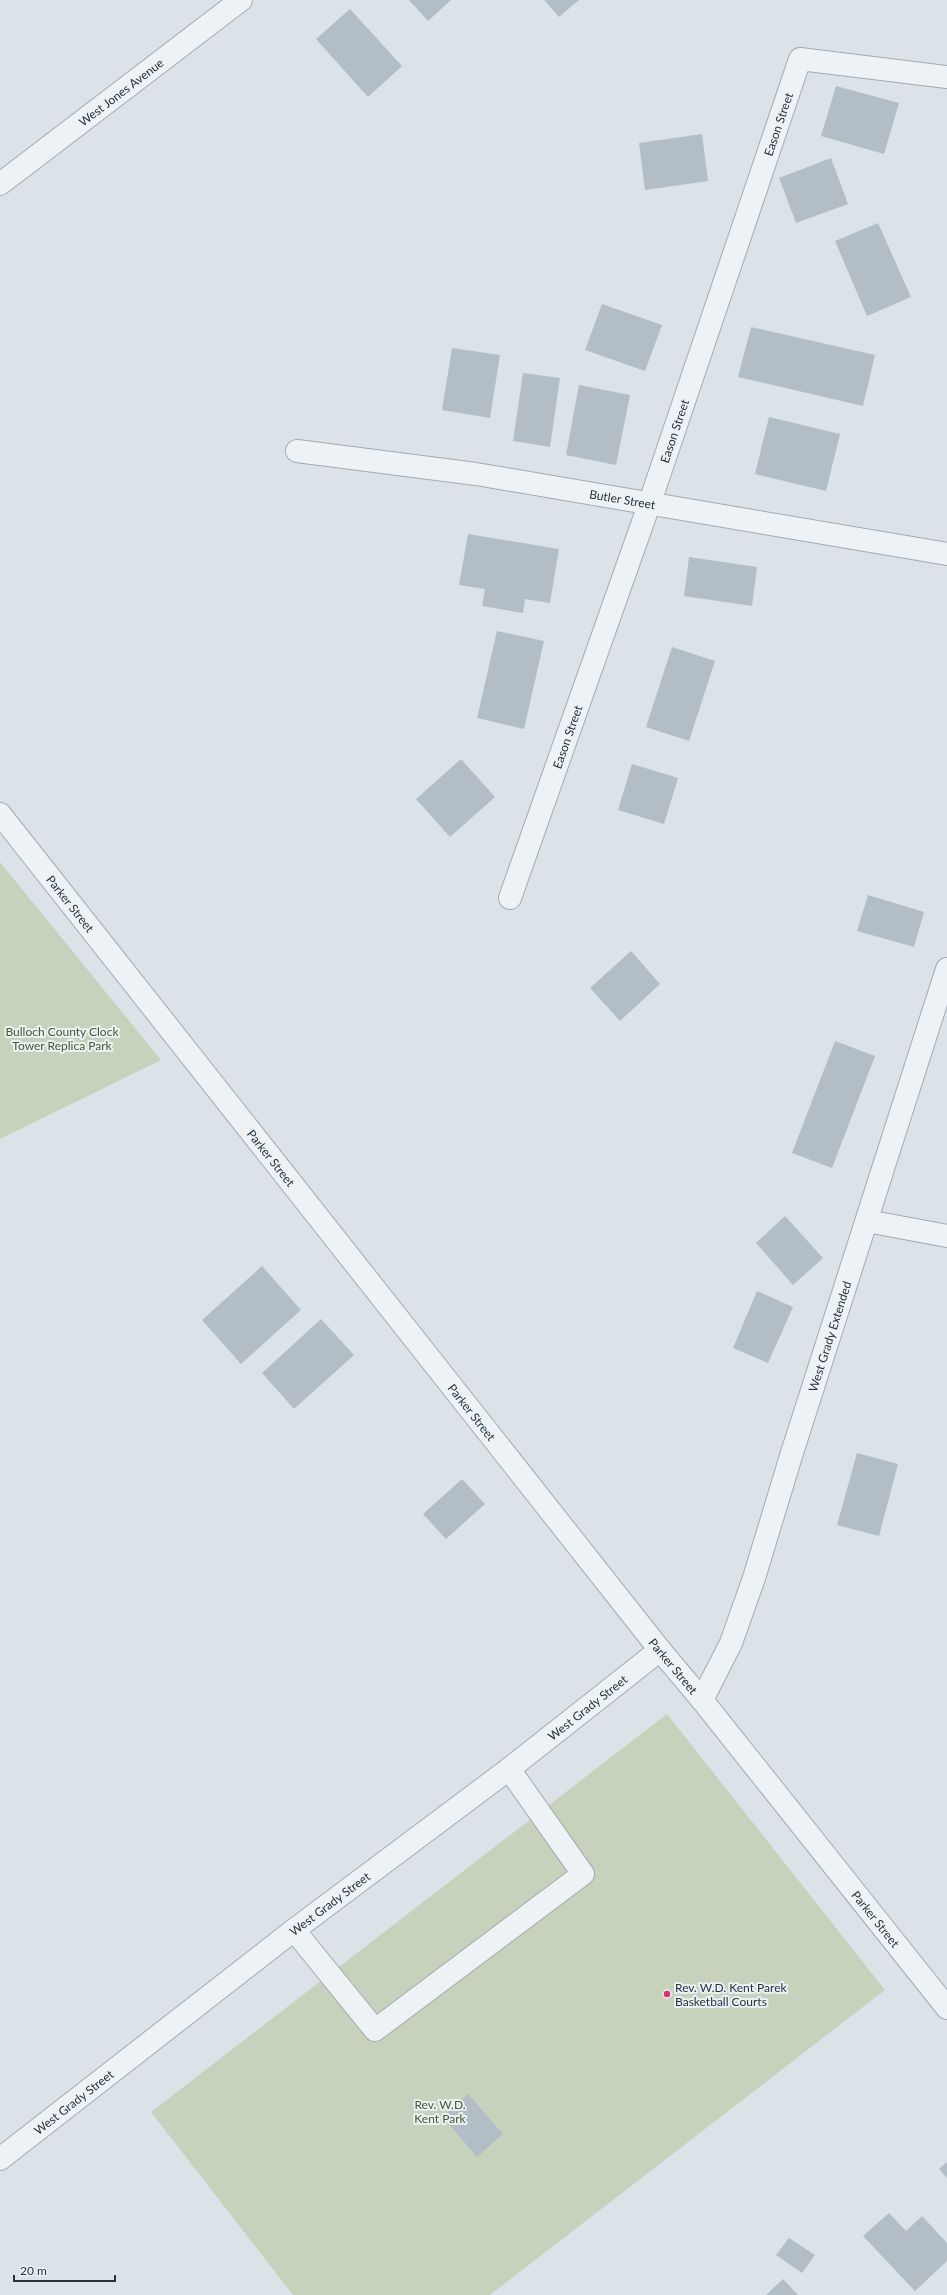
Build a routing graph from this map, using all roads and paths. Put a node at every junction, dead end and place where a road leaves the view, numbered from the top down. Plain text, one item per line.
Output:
1 (241, 0) edge
2 (947, 77) edge
3 (0, 184) edge
4 (297, 451) dead end
5 (650, 502) junction
6 (947, 554) edge
7 (0, 814) edge
8 (510, 898) dead end
9 (947, 969) edge
10 (867, 1221) junction
11 (947, 1236) edge
12 (660, 1650) junction
13 (702, 1700) junction
14 (509, 1769) junction
15 (294, 1930) junction
16 (947, 2008) edge
17 (0, 2159) edge

1 - 3 street, West Jones Avenue
2 - 5 street, Eason Street
4 - 5 street, Butler Street
5 - 6 street, Butler Street
5 - 8 street, Eason Street
7 - 12 street, Parker Street
9 - 10 street, West Grady Extended
10 - 11 street
10 - 13 street, West Grady Extended
12 - 13 street, Parker Street
12 - 14 street, West Grady Street
13 - 16 street, Parker Street
14 - 15 street, West Grady Street
14 - 15 street
15 - 17 street, West Grady Street

